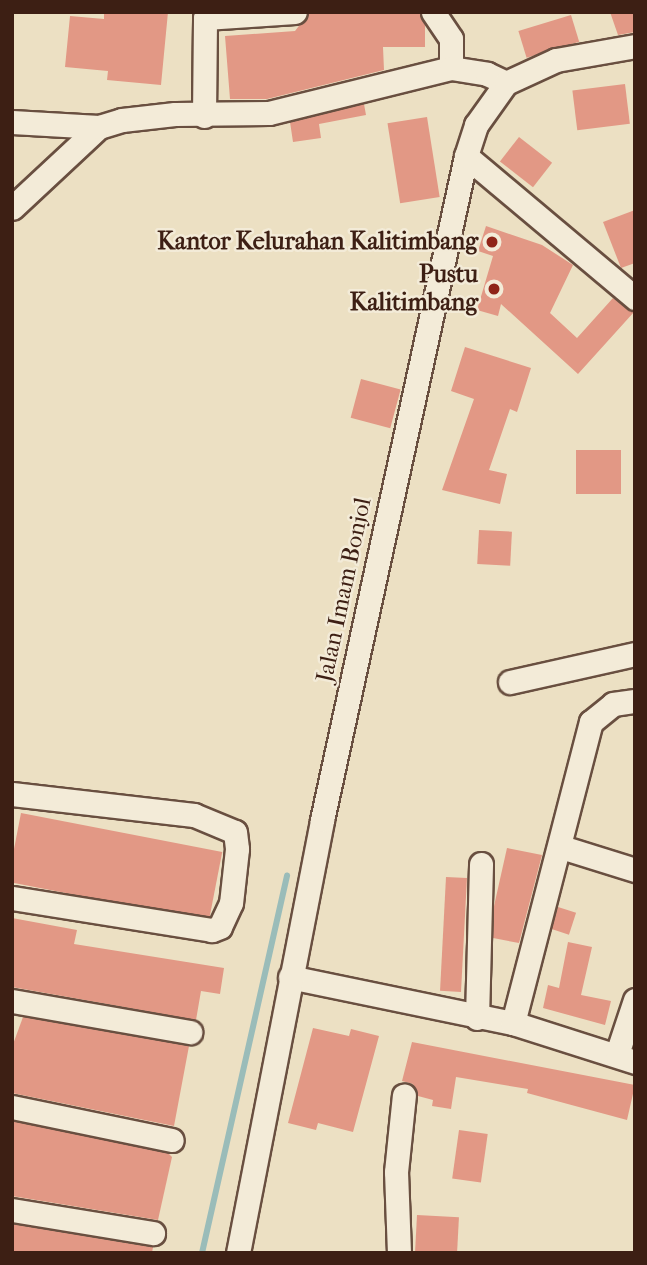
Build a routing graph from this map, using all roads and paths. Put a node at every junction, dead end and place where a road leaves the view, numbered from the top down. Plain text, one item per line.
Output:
1 (295, 12) edge
2 (433, 12) edge
3 (210, 16) edge
4 (635, 46) edge
5 (454, 68) junction
6 (497, 78) junction
7 (204, 116) junction
8 (12, 121) edge
9 (99, 127) junction
10 (466, 156) junction
11 (12, 208) edge
12 (635, 298) edge
13 (635, 654) edge
14 (510, 682) dead end
15 (635, 701) edge
16 (12, 794) edge
17 (561, 847) junction
18 (481, 864) dead end
19 (635, 870) edge
20 (12, 898) edge
21 (290, 977) junction
22 (12, 1002) edge
23 (634, 1003) edge
24 (477, 1018) junction
25 (513, 1023) junction
26 (190, 1032) dead end
27 (626, 1058) edge
28 (404, 1094) dead end
29 (12, 1107) edge
30 (172, 1139) dead end
31 (12, 1210) edge
32 (153, 1233) dead end
33 (239, 1253) edge
34 (399, 1253) edge

1 - 3 street
2 - 5 street
3 - 7 street
4 - 6 street
5 - 6 street
5 - 7 street
6 - 10 street, Jalan Imam Bonjol
7 - 9 street
8 - 9 street
9 - 11 street
10 - 12 street
10 - 21 street, Jalan Imam Bonjol
13 - 14 street
15 - 17 street
16 - 20 street
17 - 19 street
17 - 25 street
18 - 24 street
21 - 24 street
21 - 33 street, Jalan Imam Bonjol
22 - 26 street
23 - 27 street
24 - 25 street
25 - 27 street
28 - 34 street
29 - 30 street
31 - 32 street

